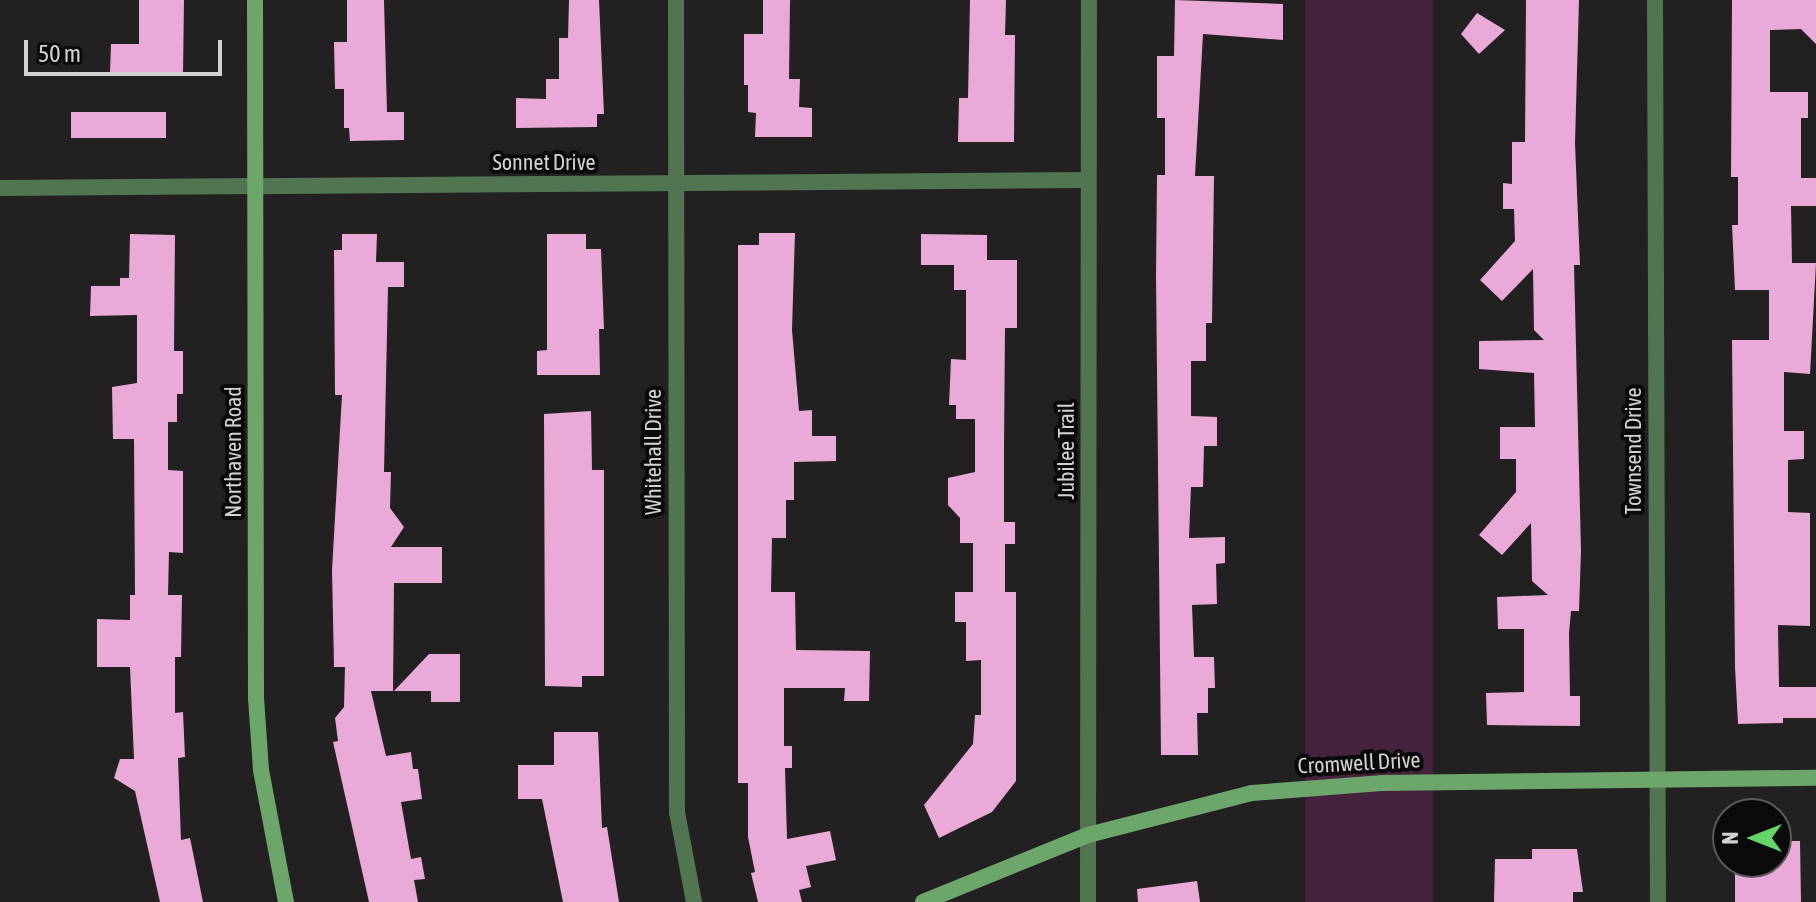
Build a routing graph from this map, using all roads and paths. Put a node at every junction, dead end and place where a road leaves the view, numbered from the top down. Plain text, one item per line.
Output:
1 (255, 0) edge
2 (676, 0) edge
3 (1089, 0) edge
4 (1655, 0) edge
5 (1088, 180) junction
6 (255, 184) junction
7 (676, 185) junction
8 (0, 188) edge
9 (1657, 777) junction
10 (1816, 778) edge
11 (1088, 835) junction
12 (286, 902) edge
13 (694, 902) edge
14 (923, 902) edge
15 (1088, 902) edge
16 (1658, 902) edge

1 - 6 street, Northaven Road
2 - 7 street, Whitehall Drive
3 - 5 street, Jubilee Trail
4 - 9 street, Townsend Drive
5 - 7 street, Sonnet Drive
5 - 11 street, Jubilee Trail
6 - 7 street, Sonnet Drive
6 - 8 street, Sonnet Drive
6 - 12 street, Northaven Road
7 - 13 street, Whitehall Drive
9 - 10 street, Cromwell Drive
9 - 11 street, Cromwell Drive
9 - 16 street, Townsend Drive
11 - 14 street, Cromwell Drive
11 - 15 street, Jubilee Trail

